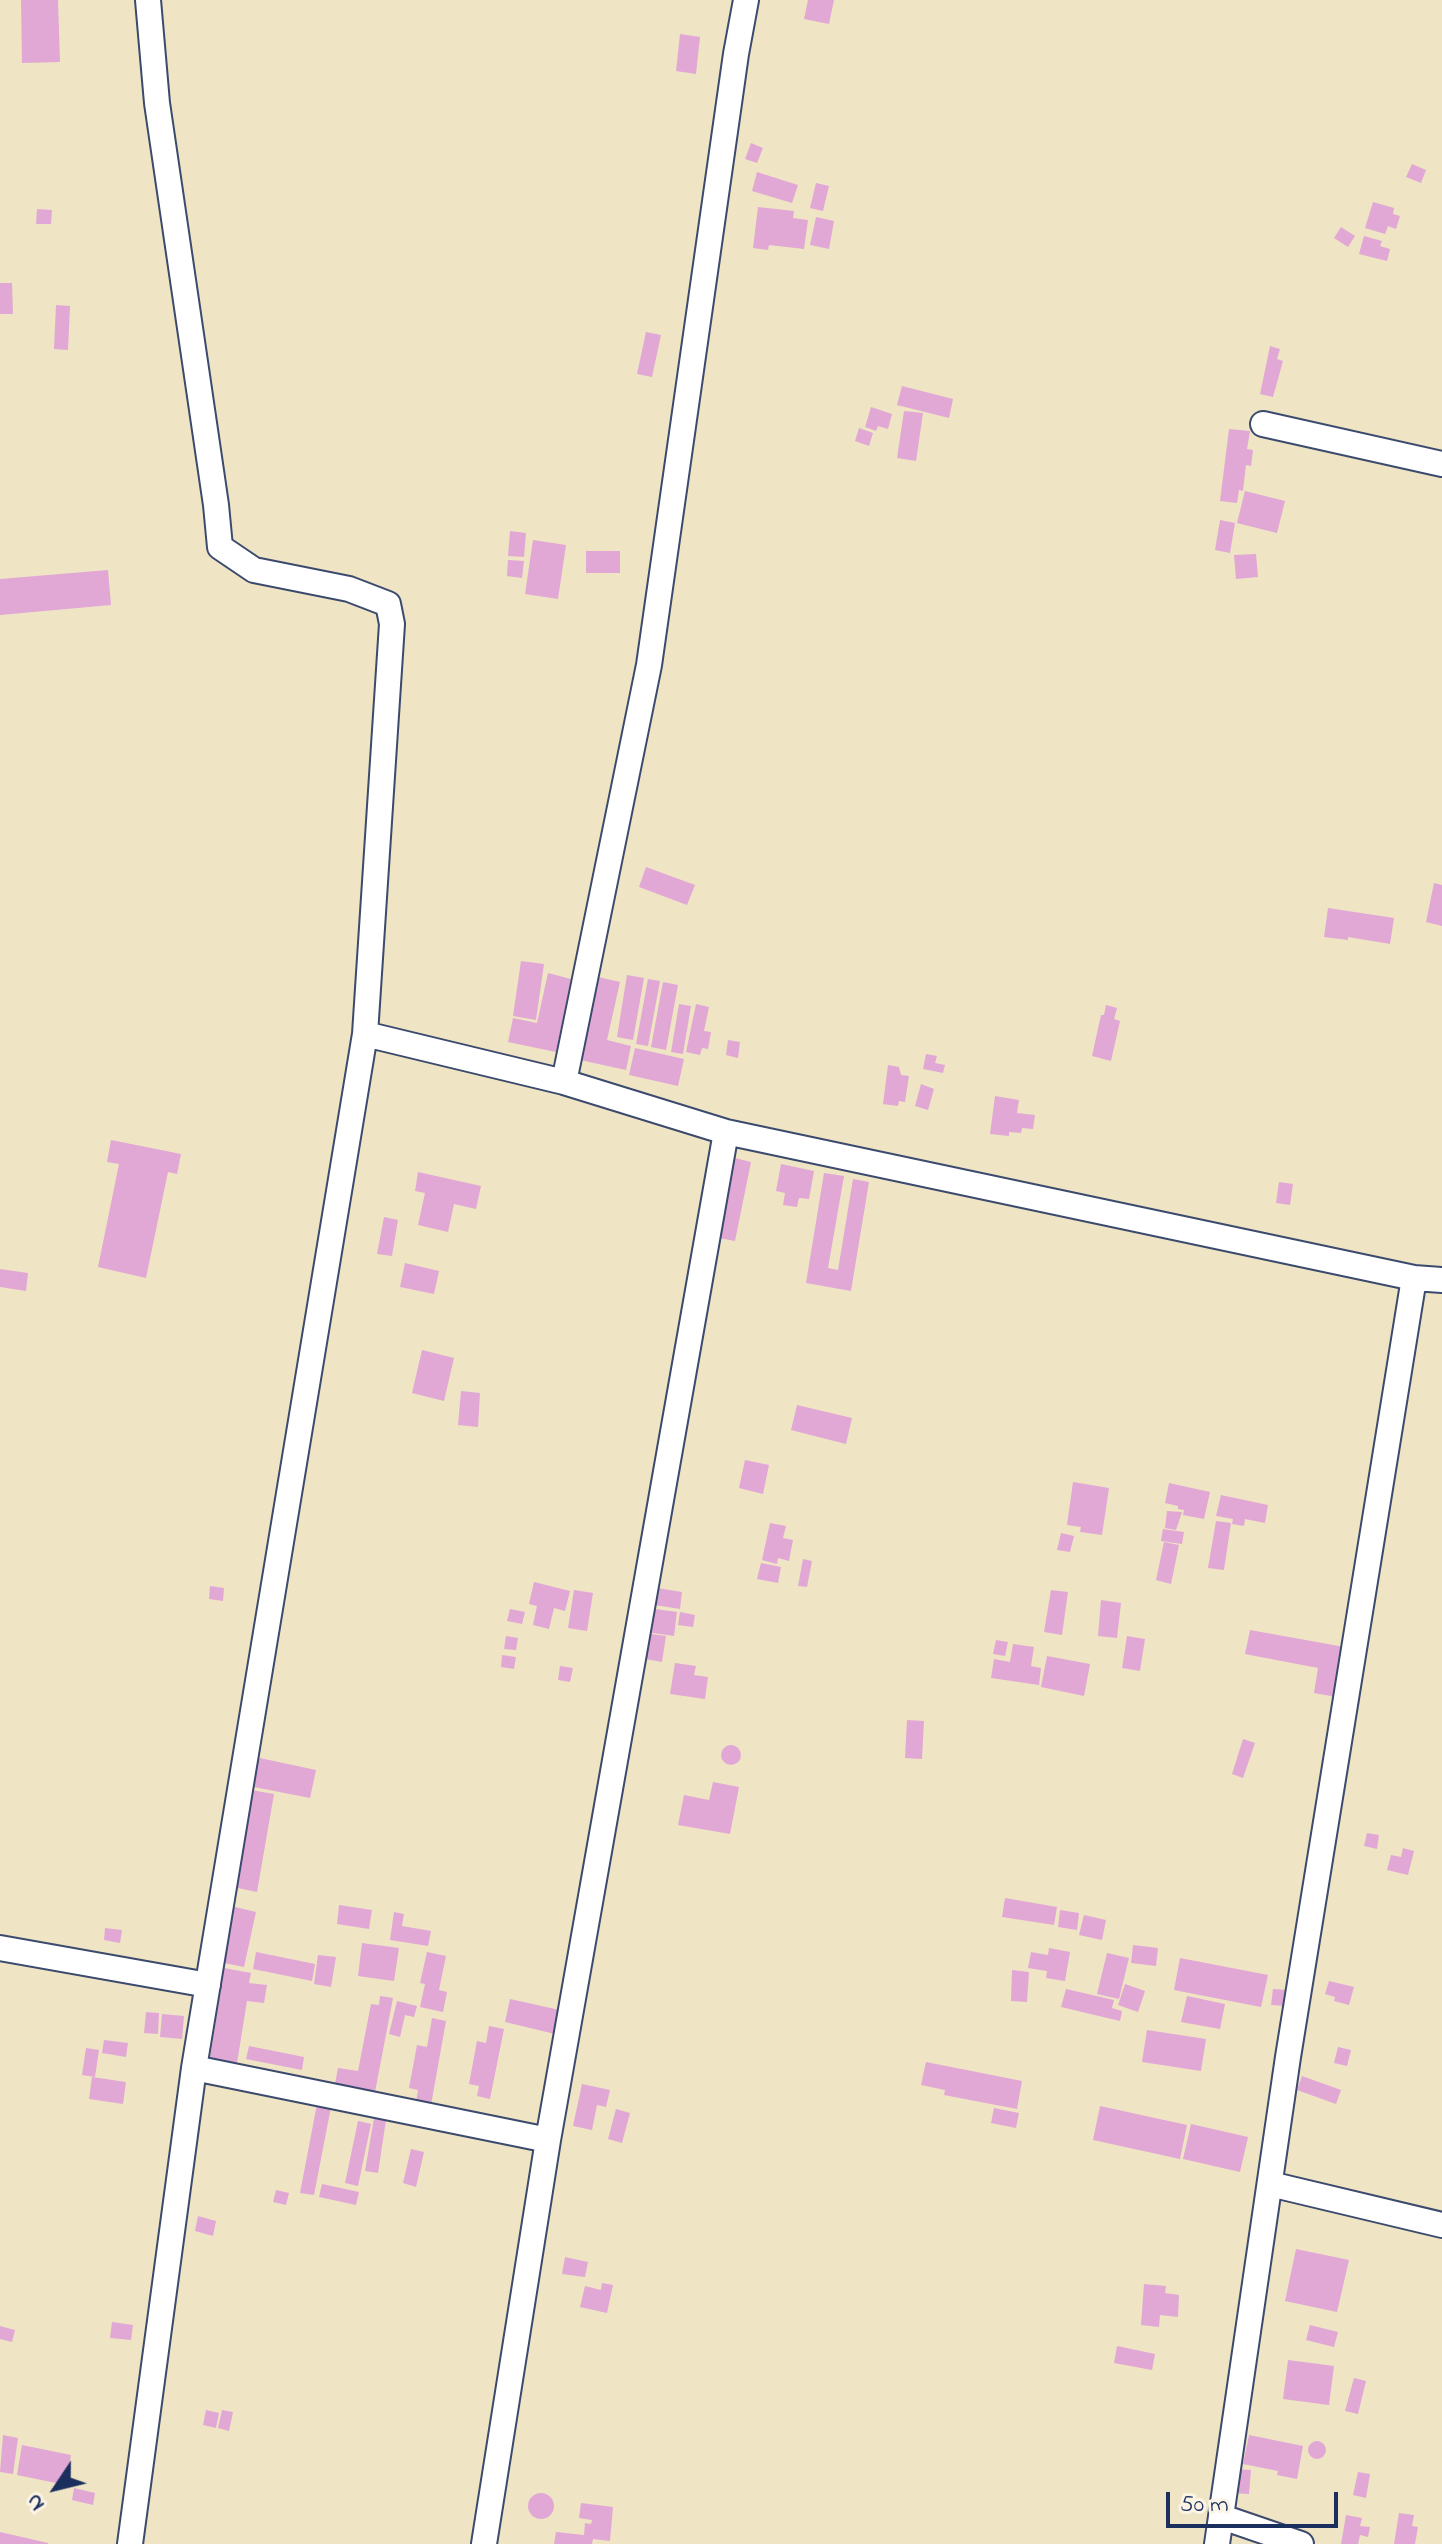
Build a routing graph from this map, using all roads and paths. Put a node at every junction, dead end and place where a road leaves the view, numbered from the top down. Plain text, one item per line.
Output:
1 (148, 0) edge
2 (746, 0) edge
3 (1263, 424) dead end
4 (1442, 464) edge
5 (365, 1034) junction
6 (564, 1082) junction
7 (726, 1132) junction
8 (1414, 1278) junction
9 (1442, 1280) edge
10 (0, 1948) edge
11 (208, 1985) junction
12 (194, 2068) junction
13 (548, 2140) junction
14 (1270, 2184) junction
15 (1442, 2225) edge
16 (1222, 2517) junction
17 (130, 2544) edge
18 (484, 2544) edge
19 (1217, 2544) edge
20 (1301, 2544) edge

1 - 5 street
2 - 6 street
3 - 4 street
5 - 6 street
5 - 11 street
6 - 7 street
7 - 8 street
7 - 13 street
8 - 9 street
8 - 14 street
10 - 11 street
11 - 12 street
12 - 13 street
12 - 17 street
13 - 18 street
14 - 15 street
14 - 16 street
16 - 19 street
16 - 20 street

